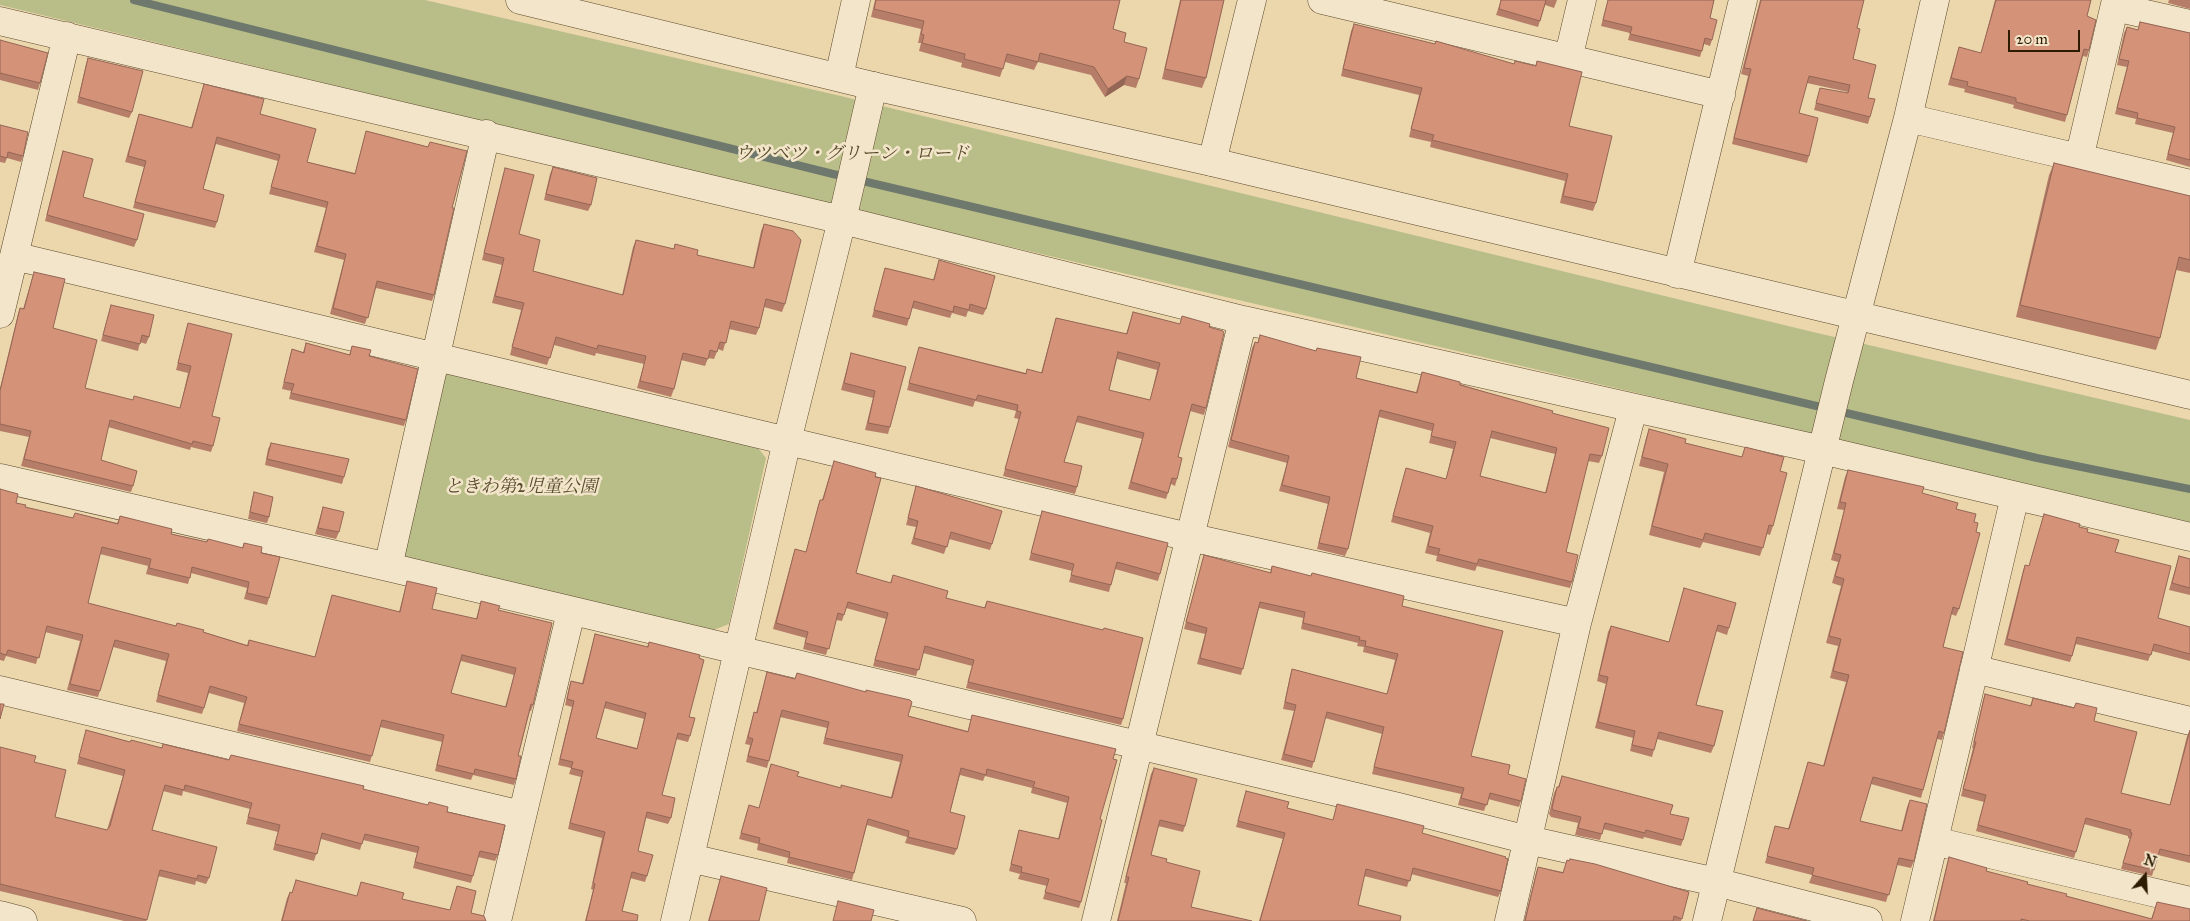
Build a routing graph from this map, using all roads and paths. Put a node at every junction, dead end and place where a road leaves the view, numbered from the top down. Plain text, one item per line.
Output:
1 (520, 0) edge
2 (856, 0) edge
3 (1252, 0) edge
4 (1322, 0) edge
5 (1582, 0) edge
6 (1743, 0) edge
7 (1935, 0) edge
8 (2116, 3) edge
9 (1415, 11) edge
10 (0, 21) edge
11 (2190, 24) edge
12 (67, 36) junction
13 (1568, 59) junction
14 (839, 77) junction
15 (873, 86) junction
16 (1721, 95) junction
17 (1908, 118) junction
18 (486, 134) junction
19 (2079, 159) junction
20 (1212, 162) junction
21 (2190, 184) edge
22 (842, 220) junction
23 (14, 256) junction
24 (1676, 274) junction
25 (0, 314) edge
26 (1857, 317) junction
27 (1243, 320) junction
28 (435, 355) junction
29 (2190, 395) edge
30 (1633, 409) junction
31 (787, 440) junction
32 (1822, 450) junction
33 (0, 478) edge
34 (2015, 496) junction
35 (1189, 537) junction
36 (2190, 537) edge
37 (388, 567) junction
38 (571, 612) junction
39 (1578, 623) junction
40 (738, 652) junction
41 (1974, 670) junction
42 (0, 690) edge
43 (2190, 721) edge
44 (1140, 746) junction
45 (522, 816) junction
46 (1528, 840) junction
47 (1934, 842) junction
48 (690, 858) junction
49 (1716, 882) junction
50 (2190, 900) edge
51 (0, 916) edge
52 (23, 921) edge
53 (497, 921) edge
54 (675, 921) edge
55 (962, 921) edge
56 (1096, 921) edge
57 (1509, 921) edge
58 (1707, 921) edge
59 (1868, 921) edge
60 (1915, 921) edge

1 - 14 street
2 - 14 street
3 - 20 street
4 - 9 street
5 - 13 street
6 - 16 street
7 - 17 street
8 - 11 street
8 - 19 street
9 - 13 street
10 - 12 street
12 - 18 street
12 - 23 street
13 - 16 street
14 - 15 street
15 - 20 street
15 - 22 street
16 - 24 street
17 - 19 street
17 - 26 street
18 - 22 street
18 - 28 street
19 - 21 street
20 - 24 street
22 - 27 street
22 - 31 street
23 - 25 street
23 - 28 street
24 - 26 street
26 - 29 street
26 - 32 street
27 - 30 street
27 - 35 street
28 - 31 street
28 - 37 street
30 - 32 street
30 - 39 street
31 - 35 street
31 - 40 street
32 - 34 street
32 - 49 street
33 - 37 street
34 - 36 street
34 - 41 street
35 - 39 street
35 - 44 street
37 - 38 street
38 - 40 street
38 - 45 street
39 - 46 street
40 - 44 street
40 - 48 street
41 - 43 street
41 - 47 street
42 - 45 street
44 - 46 street
44 - 56 street
45 - 53 street
46 - 49 street
46 - 57 street
47 - 50 street
47 - 60 street
48 - 54 street
48 - 55 street
49 - 58 street
49 - 59 street
51 - 52 street

